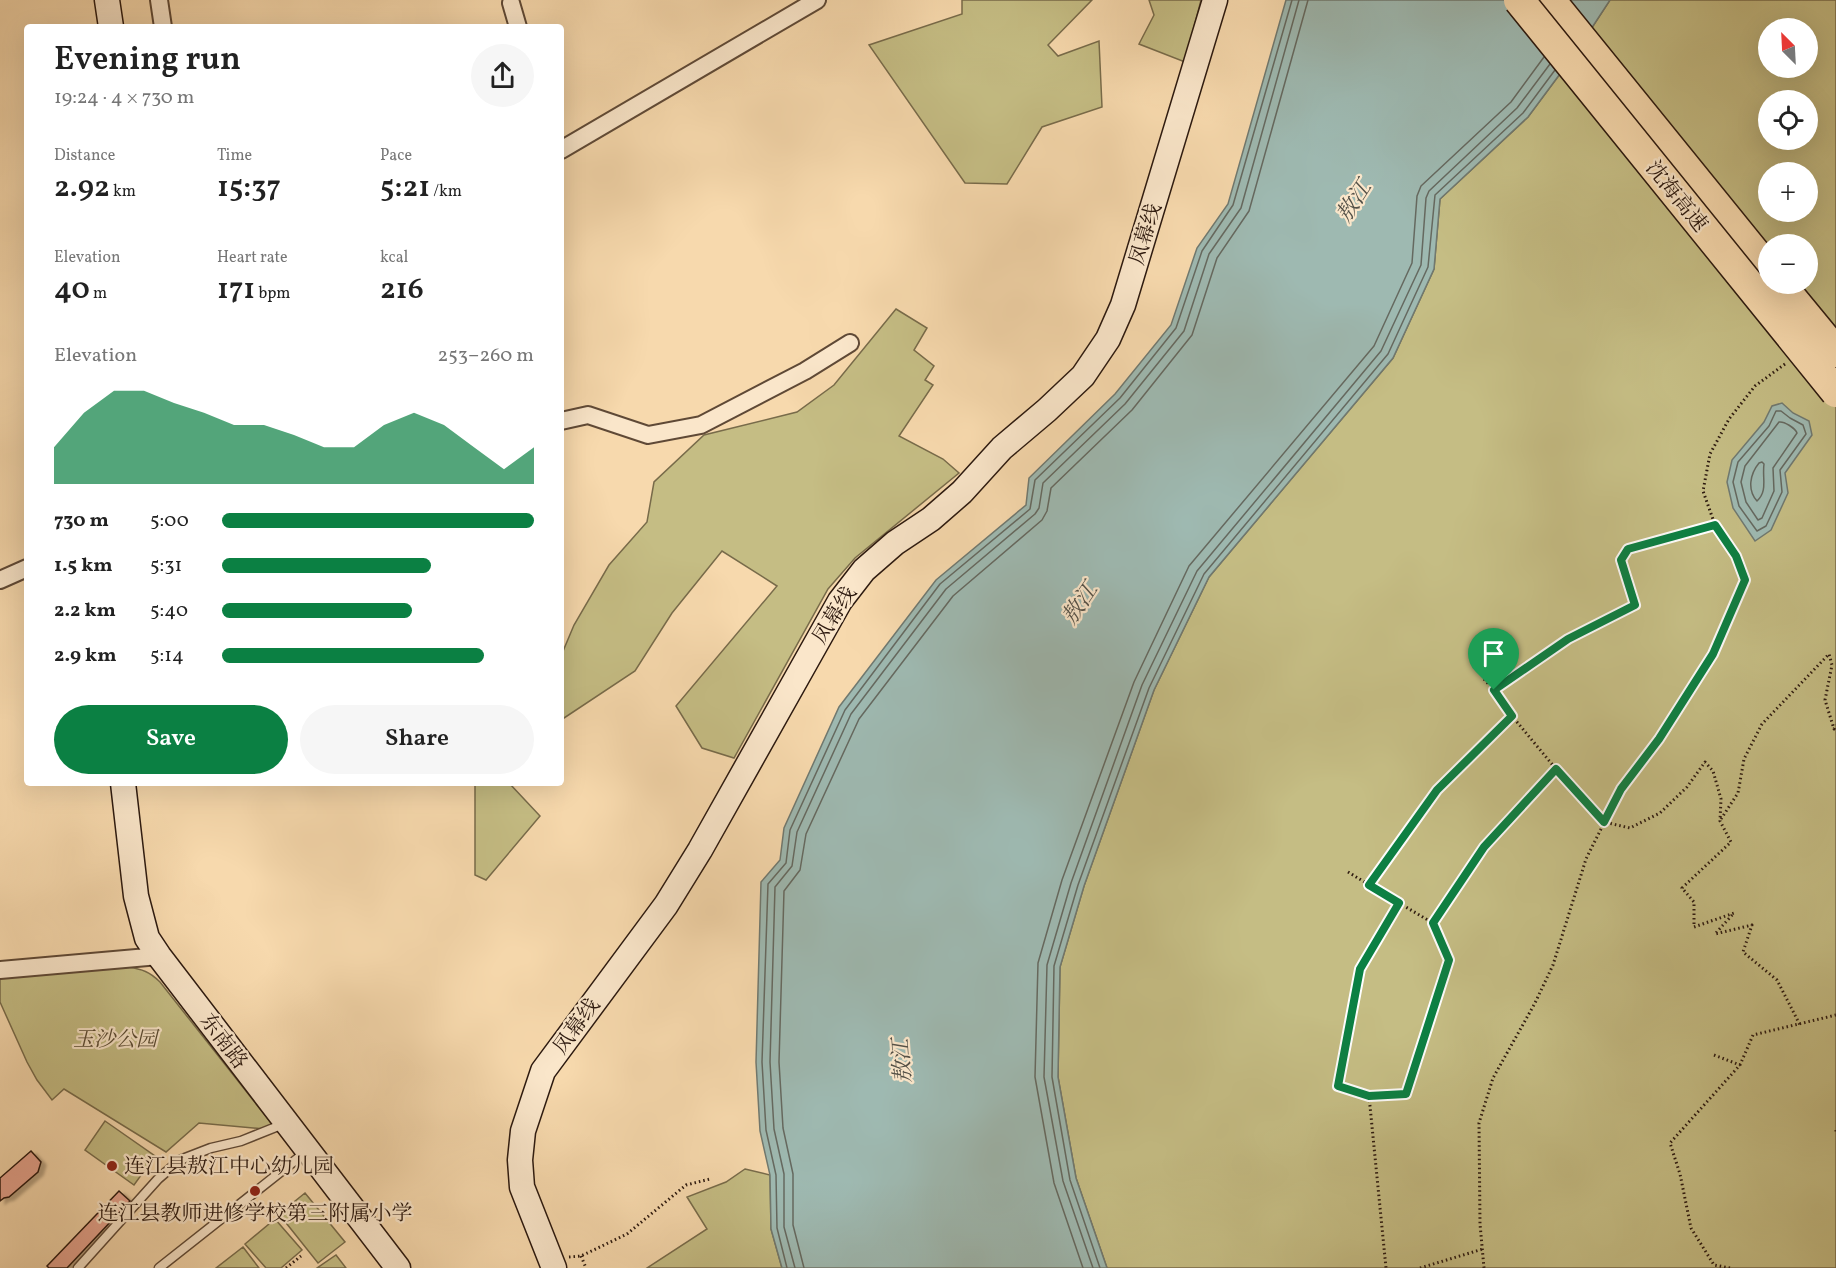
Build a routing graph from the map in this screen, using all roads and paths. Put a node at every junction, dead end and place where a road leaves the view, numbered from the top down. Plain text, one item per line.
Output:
1 (107, 0) edge
2 (159, 0) edge
3 (817, 0) edge
4 (1215, 0) edge
5 (1518, 0) edge
6 (1550, 0) edge
7 (511, 3) dead end
8 (111, 24) edge
9 (163, 24) edge
10 (517, 24) edge
11 (564, 148) edge
12 (1758, 257) edge
13 (1788, 294) edge
14 (850, 343) dead end
15 (1836, 352) edge
16 (1792, 359) dead end
17 (1836, 392) edge
18 (564, 420) edge
19 (1715, 525) junction
20 (24, 569) edge
21 (0, 580) edge
22 (1484, 679) dead end
23 (1494, 690) junction
24 (1512, 716) junction
25 (1836, 725) edge
26 (1556, 769) junction
27 (123, 786) edge
28 (1720, 821) junction
29 (1604, 822) junction
30 (1348, 872) dead end
31 (1369, 885) junction
32 (1399, 903) junction
33 (1433, 923) junction
34 (159, 956) junction
35 (0, 970) edge
36 (1836, 1015) edge
37 (1800, 1025) junction
38 (1714, 1055) dead end
39 (1740, 1065) junction
40 (1369, 1096) junction
41 (286, 1123) junction
42 (308, 1150) junction
43 (710, 1179) dead end
44 (1483, 1249) junction
45 (301, 1256) dead end
46 (580, 1256) junction
47 (551, 1262) edge
48 (78, 1268) edge
49 (159, 1268) edge
50 (286, 1268) edge
51 (398, 1268) edge
52 (586, 1268) edge
53 (1386, 1268) edge
54 (1420, 1268) edge
55 (1484, 1268) edge
56 (1730, 1268) edge

1 - 8 main road
2 - 9 street
3 - 11 street
4 - 47 main road, 凤幕线
5 - 17 highway, 沈海高速, bridge
6 - 12 highway, 沈海高速
7 - 10 street
13 - 15 highway, bridge
14 - 18 street
16 - 19 path
19 - 23 path
19 - 29 path
20 - 21 street
22 - 23 path
23 - 24 path
24 - 26 path
24 - 31 path
25 - 28 path
26 - 29 path
26 - 33 path
27 - 34 main road, 东南路
28 - 29 path
28 - 37 path
29 - 44 path
30 - 31 path
31 - 32 path
32 - 33 path
32 - 40 path
33 - 40 path
34 - 35 street
34 - 41 main road, 东南路
36 - 37 path
37 - 39 path
38 - 39 path
39 - 56 path
40 - 53 path
41 - 42 main road, 东南路
41 - 48 lane
42 - 49 lane
42 - 51 main road, 东南路
43 - 46 path
44 - 54 path
44 - 55 path
45 - 50 path
46 - 47 path
46 - 52 path

